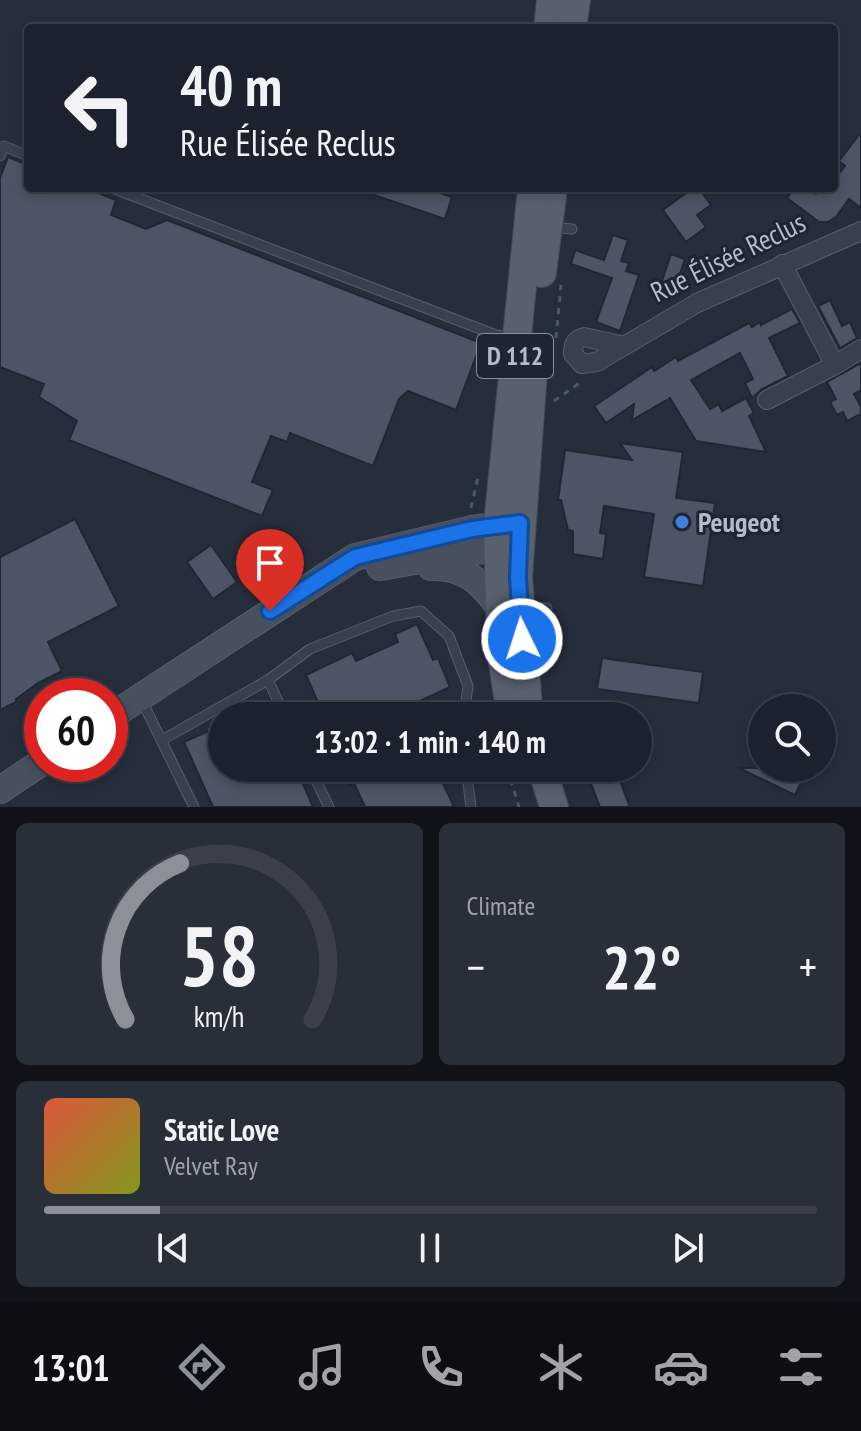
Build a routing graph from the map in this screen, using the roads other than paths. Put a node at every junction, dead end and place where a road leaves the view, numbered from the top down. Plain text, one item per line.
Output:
1 (551, 0) edge
2 (576, 0) edge
3 (548, 24) edge
4 (573, 24) edge
5 (24, 154) edge
6 (0, 156) edge
7 (122, 192) edge
8 (532, 192) edge
9 (554, 192) edge
10 (861, 231) edge
11 (782, 264) junction
12 (517, 338) junction
13 (624, 346) junction
14 (861, 349) edge
15 (835, 365) junction
16 (767, 400) dead end
17 (509, 536) junction
18 (355, 571) junction
19 (300, 590) junction
20 (522, 608) junction
21 (268, 680) junction
22 (140, 697) junction
23 (278, 702) edge
24 (466, 702) edge
25 (509, 702) edge
26 (528, 702) edge
27 (128, 705) edge
28 (162, 740) junction
29 (24, 774) edge
30 (317, 782) edge
31 (468, 782) edge
32 (528, 782) edge
33 (546, 782) edge
34 (0, 790) edge
35 (194, 807) edge
36 (329, 807) edge
37 (471, 807) edge
38 (534, 807) edge
39 (554, 807) edge

1 - 3 main road
2 - 4 main road
5 - 6 lane
7 - 12 lane
8 - 12 main road, D 112
9 - 17 main road, D 112
10 - 11 street, Rue Élisée Reclus
11 - 13 street, Rue Élisée Reclus
11 - 15 street
12 - 17 main road, D 112
13 - 13 street, Rue Élisée Reclus
14 - 15 street
15 - 16 street
17 - 18 street
17 - 19 street
17 - 20 main road, D 112
18 - 19 street
18 - 20 street
19 - 22 street
20 - 25 main road, D 112
20 - 26 main road, D 112
21 - 23 lane
21 - 24 lane
21 - 28 lane
22 - 27 street
22 - 28 lane
28 - 35 lane
29 - 34 street
30 - 36 lane
31 - 37 lane
32 - 38 main road
33 - 39 main road

